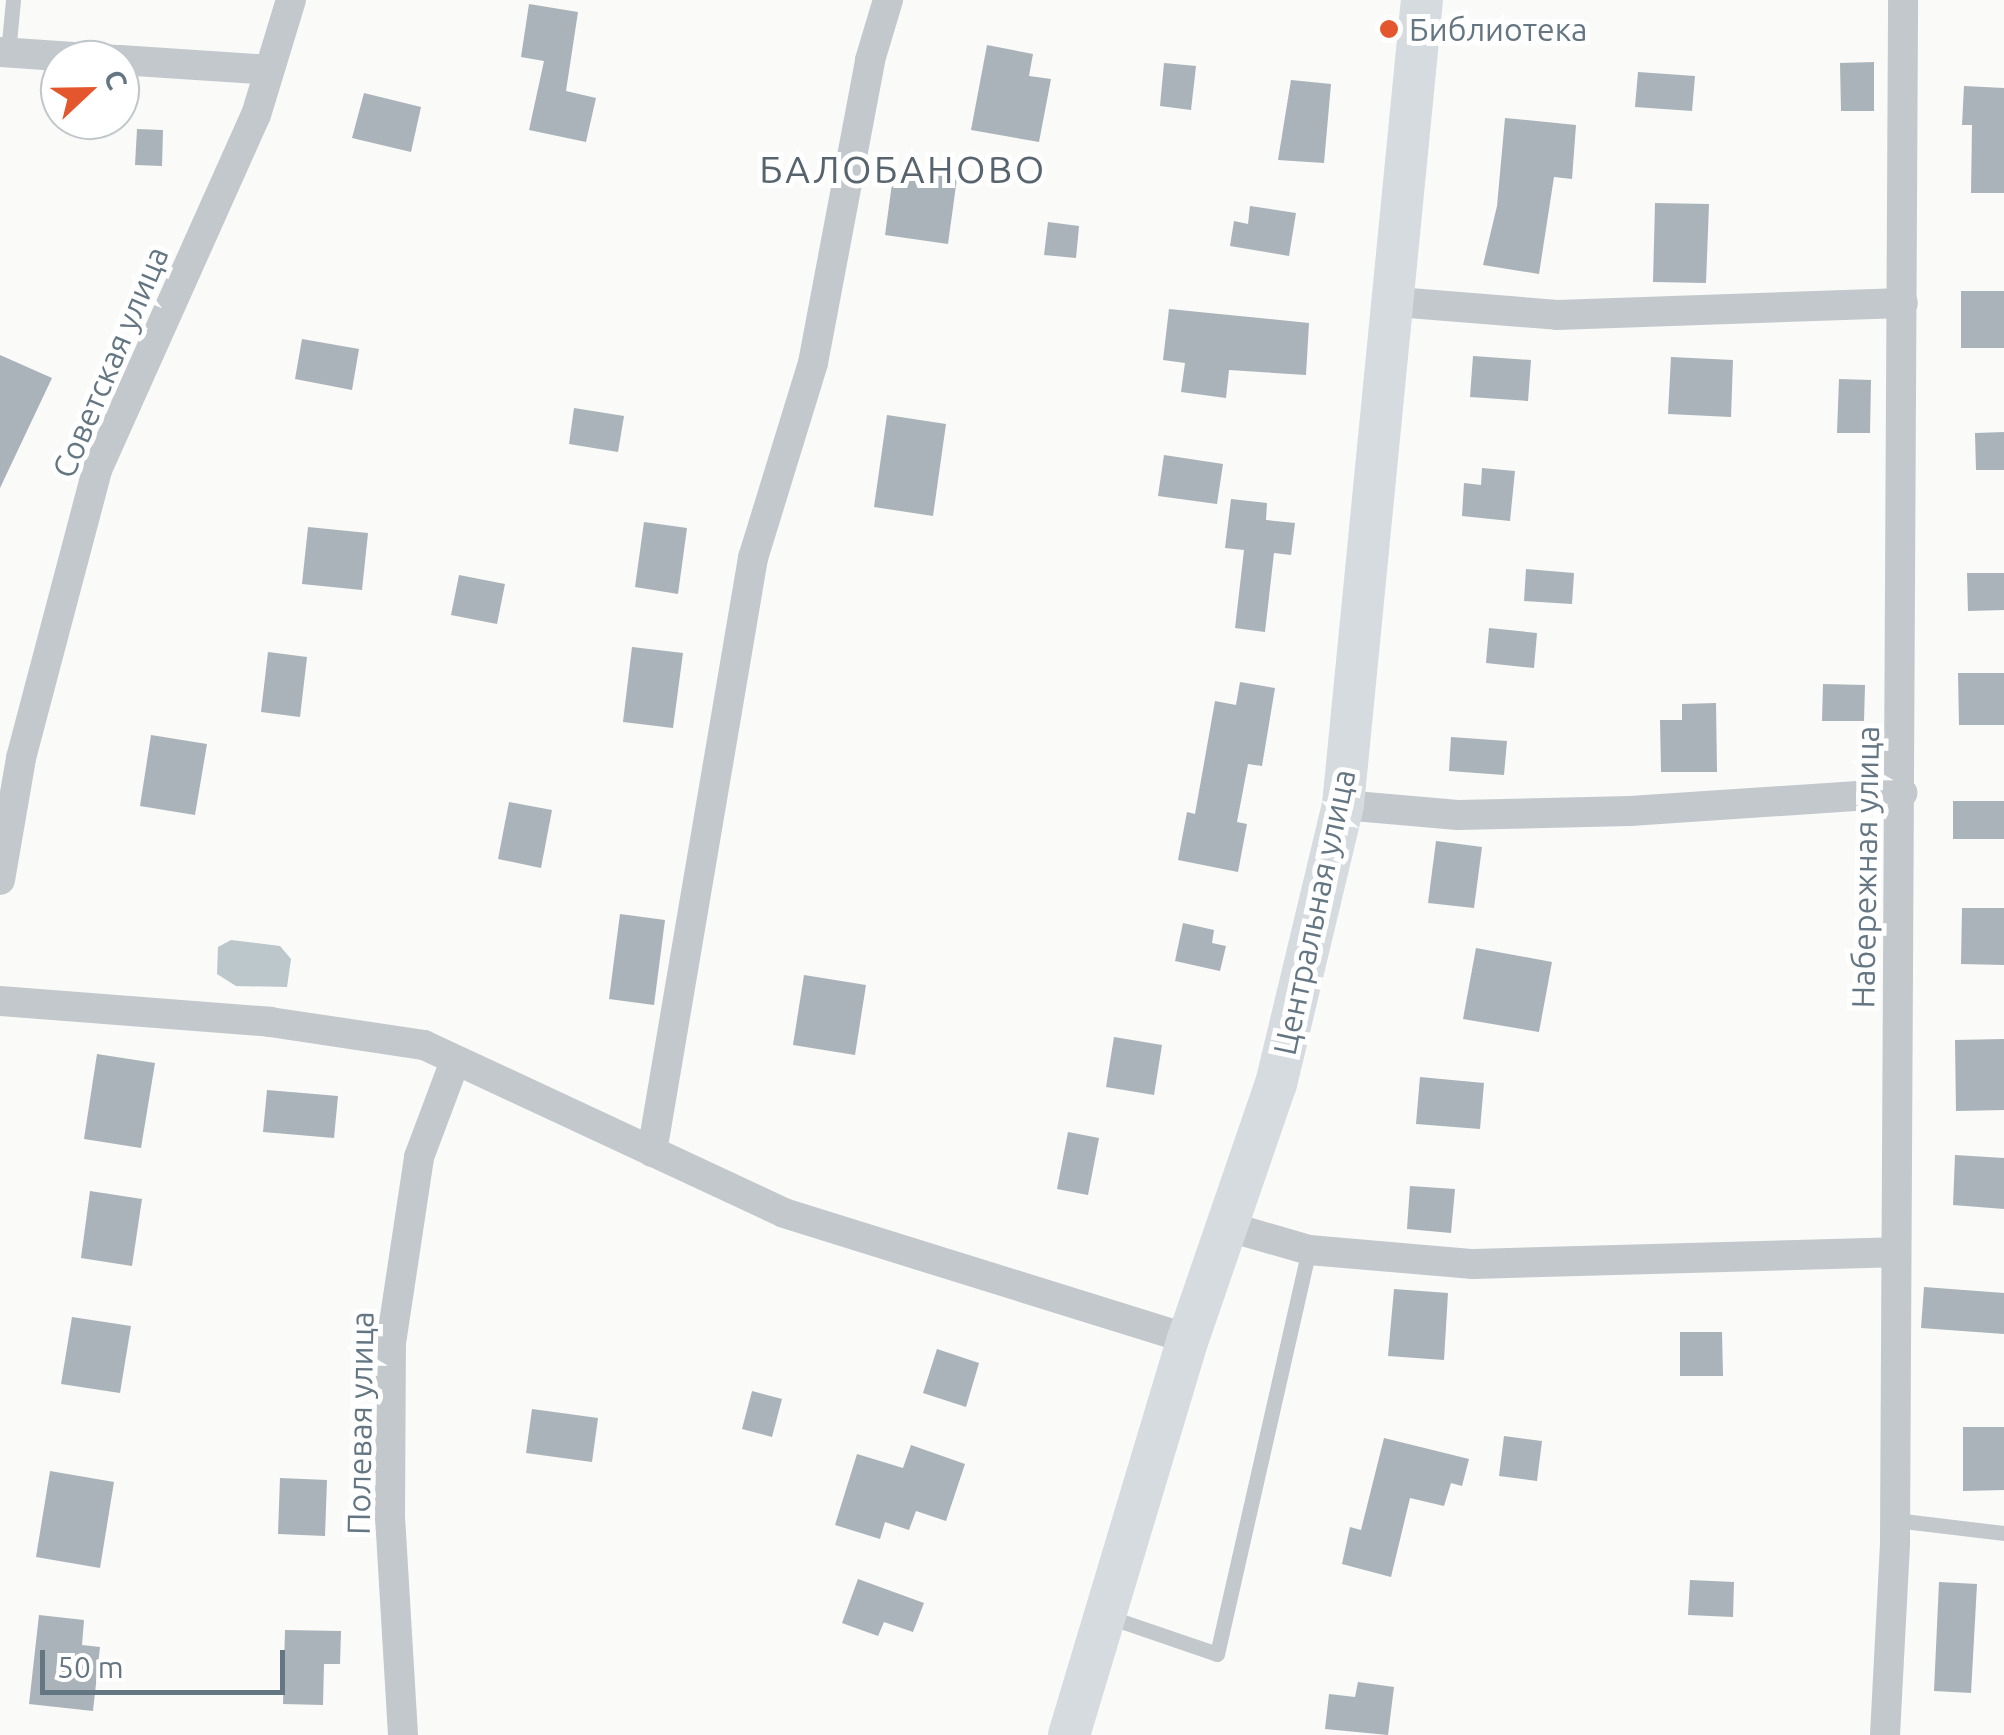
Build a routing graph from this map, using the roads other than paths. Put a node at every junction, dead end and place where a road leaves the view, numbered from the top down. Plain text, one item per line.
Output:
1 (13, 0) edge
2 (291, 0) edge
3 (888, 0) edge
4 (1422, 0) edge
5 (1903, 0) edge
6 (4, 52) edge
7 (40, 55) edge
8 (140, 61) edge
9 (269, 70) junction
10 (1397, 302) junction
11 (1903, 303) junction
12 (10, 754) edge
13 (1902, 793) junction
14 (1343, 804) junction
15 (0, 880) edge
16 (0, 1001) edge
17 (455, 1061) junction
18 (652, 1152) junction
19 (1226, 1226) junction
20 (1309, 1250) junction
21 (1894, 1252) junction
22 (1188, 1339) junction
23 (1894, 1520) junction
24 (2004, 1533) edge
25 (1105, 1616) junction
26 (403, 1735) edge
27 (1069, 1735) edge
28 (1885, 1735) edge

1 - 6 lane
2 - 9 street, Советская улица
3 - 18 street
4 - 10 main road, Центральная улица
5 - 11 street, Набережная улица
6 - 7 street
8 - 9 street
9 - 12 street, Советская улица
10 - 11 street
10 - 14 main road, Центральная улица
11 - 13 street, Набережная улица
12 - 15 street, Советская улица
13 - 14 street
13 - 21 street, Набережная улица
14 - 19 main road, Центральная улица
16 - 17 street
17 - 18 street
17 - 26 street, Полевая улица
18 - 22 street
19 - 20 street
19 - 22 main road, Центральная улица
20 - 21 street
20 - 25 lane
21 - 23 street, Набережная улица
22 - 25 main road, Центральная улица
23 - 24 lane
23 - 28 street, Набережная улица
25 - 27 main road, Центральная улица

